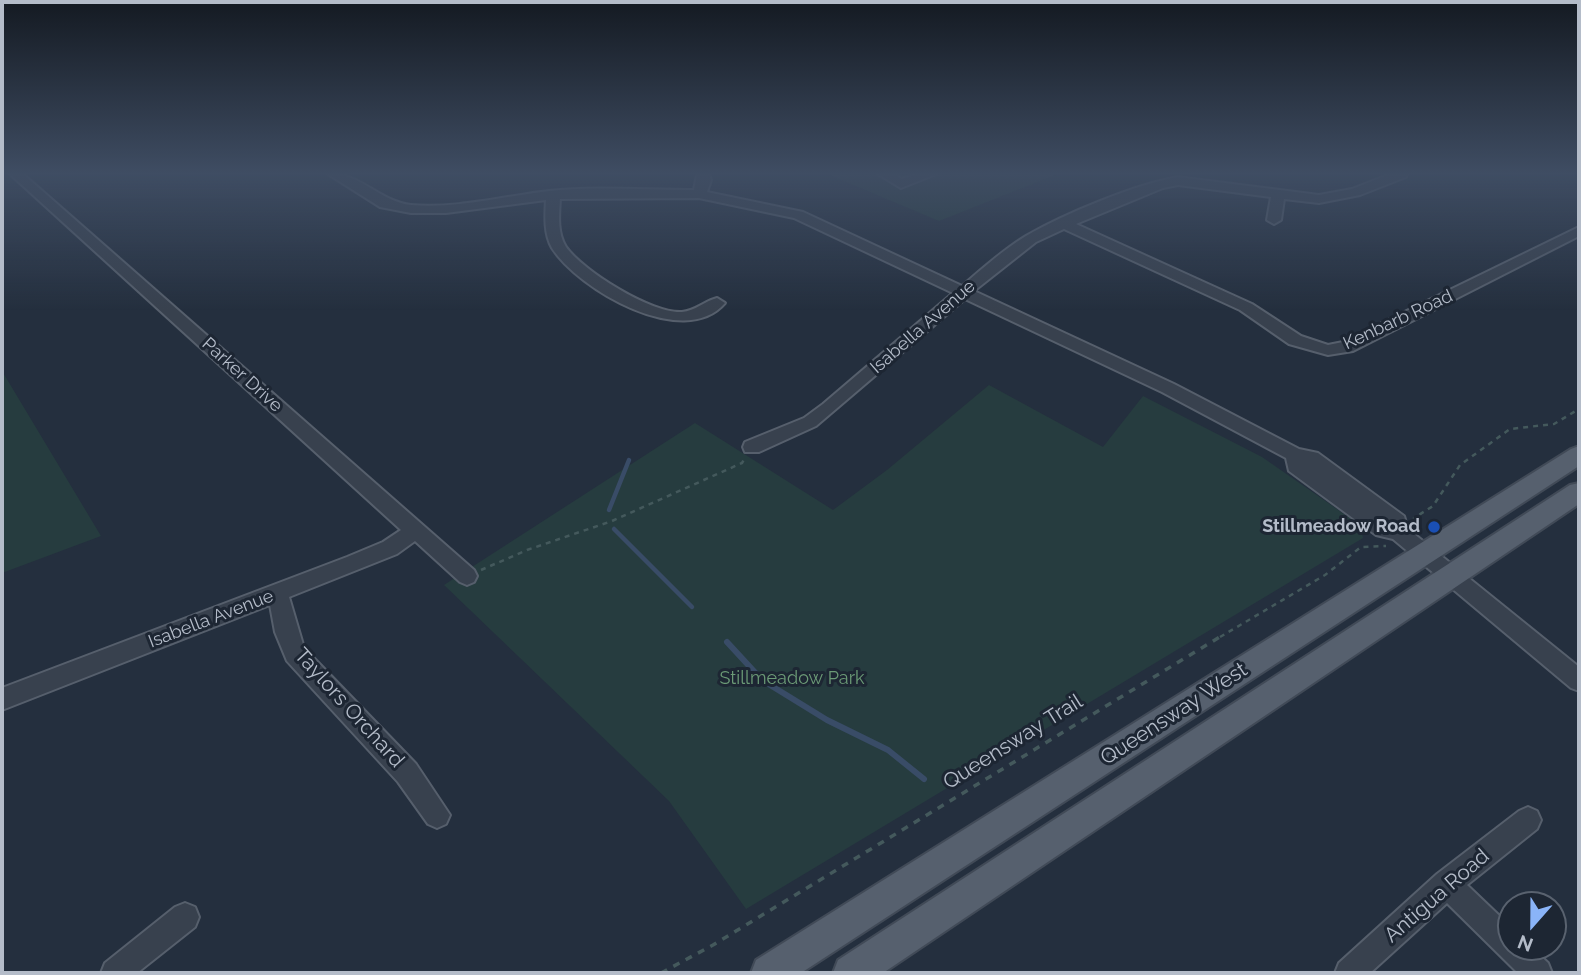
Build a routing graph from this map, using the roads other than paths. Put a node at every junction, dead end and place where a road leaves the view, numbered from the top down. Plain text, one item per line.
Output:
1 (67, 220) edge
2 (552, 220) edge
3 (809, 220) edge
4 (1075, 220) edge
5 (1065, 224) junction
6 (1579, 231) edge
7 (963, 293) junction
8 (718, 303) dead end
9 (752, 447) road end
10 (1579, 455) edge
11 (1579, 492) edge
12 (416, 530) junction
13 (1406, 540) junction
14 (467, 576) road end
15 (1453, 576) junction
16 (278, 594) junction
17 (1579, 681) edge
18 (2, 699) edge
19 (437, 814) dead end
20 (1528, 820) dead end
21 (1447, 884) junction
22 (186, 917) dead end
23 (1497, 933) edge
24 (116, 973) edge
25 (769, 973) edge
26 (851, 973) edge
27 (1349, 973) edge

1 - 12 street, Parker Drive
2 - 8 street
3 - 7 street
4 - 5 street, Isabella Avenue
5 - 6 street, Kenbarb Road
5 - 7 street, Isabella Avenue
7 - 9 street, Isabella Avenue
7 - 13 street
10 - 13 main road, Queensway West
11 - 15 main road, Queensway West
12 - 14 street, Parker Drive
12 - 16 street, Isabella Avenue
13 - 15 street
13 - 25 main road, Queensway West
15 - 17 street
15 - 26 main road, Queensway West
16 - 18 street, Isabella Avenue
16 - 19 street, Taylors Orchard
20 - 21 street, Antigua Road
21 - 23 street
21 - 27 street, Antigua Road
22 - 24 street

